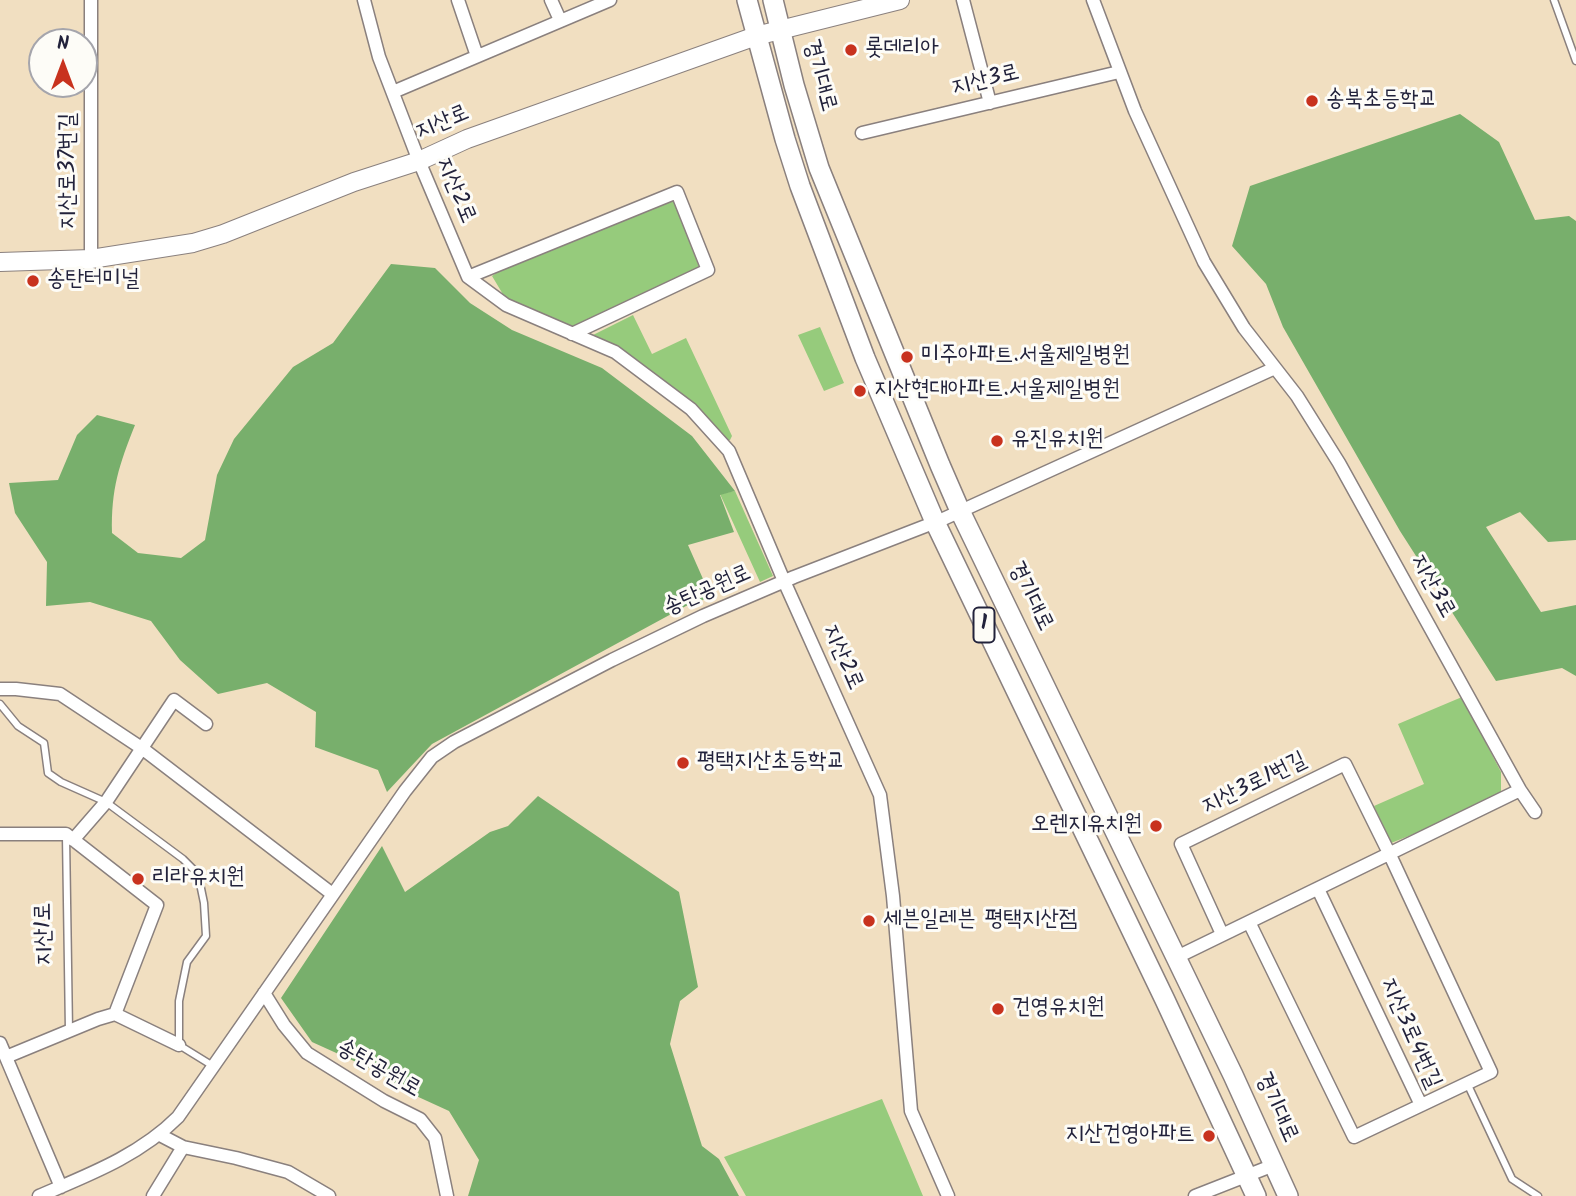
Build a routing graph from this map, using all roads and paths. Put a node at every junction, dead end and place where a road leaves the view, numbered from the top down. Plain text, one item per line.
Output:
1 (91, 0) edge
2 (364, 0) edge
3 (458, 0) edge
4 (551, 0) edge
5 (610, 0) edge
6 (747, 0) edge
7 (773, 0) edge
8 (900, 0) edge
9 (963, 0) edge
10 (1093, 0) edge
11 (1554, 0) edge
12 (560, 20) junction
13 (780, 29) junction
14 (756, 36) junction
15 (477, 56) junction
16 (1576, 61) edge
17 (1119, 72) junction
18 (393, 92) junction
19 (989, 103) junction
20 (862, 133) dead end
21 (419, 161) junction
22 (91, 259) junction
23 (0, 262) edge
24 (468, 277) junction
25 (572, 334) junction
26 (1275, 368) junction
27 (960, 511) junction
28 (935, 522) junction
29 (784, 581) junction
30 (0, 689) edge
31 (0, 704) edge
32 (206, 724) dead end
33 (143, 750) junction
34 (1520, 790) junction
35 (106, 802) junction
36 (1535, 812) dead end
37 (0, 834) edge
38 (69, 837) junction
39 (1390, 855) junction
40 (1318, 889) junction
41 (331, 893) junction
42 (1249, 922) junction
43 (1222, 934) junction
44 (1177, 957) junction
45 (264, 993) junction
46 (115, 1014) junction
47 (69, 1031) junction
48 (0, 1043) edge
49 (178, 1045) junction
50 (6, 1057) junction
51 (213, 1066) junction
52 (1467, 1083) junction
53 (1421, 1105) junction
54 (160, 1135) junction
55 (183, 1147) junction
56 (1274, 1165) junction
57 (1246, 1176) junction
58 (61, 1186) junction
59 (38, 1196) edge
60 (153, 1196) edge
61 (329, 1196) edge
62 (447, 1196) edge
63 (948, 1196) edge
64 (1195, 1196) edge
65 (1256, 1196) edge
66 (1288, 1196) edge
67 (1538, 1196) edge

1 - 22 street, 지산로37번길
2 - 18 street, 지산2로
3 - 15 street
4 - 12 street
5 - 12 street
6 - 14 main road, 1
7 - 13 main road, 경기대로 / 1
8 - 13 main road, 지산로
9 - 19 street
10 - 17 street, 지산3로
11 - 16 lane
12 - 15 street
13 - 14 main road, 지산로
13 - 27 main road, 경기대로 / 1
14 - 21 main road, 지산로
14 - 28 main road, 1
15 - 18 street
17 - 19 street, 지산3로
17 - 26 street, 지산3로
18 - 21 street, 지산2로
19 - 20 street, 지산3로
21 - 22 main road, 지산로
21 - 24 street, 지산2로
22 - 23 main road, 지산로
24 - 25 street, 지산2로
24 - 25 street
25 - 29 street, 지산2로
26 - 27 street, 송탄공원로
26 - 34 street, 지산3로
27 - 28 street, 송탄공원로
27 - 44 main road, 경기대로 / 1
28 - 29 street, 송탄공원로
28 - 57 main road, 1
29 - 41 street, 송탄공원로
29 - 63 street, 지산2로
30 - 33 street
31 - 35 lane
32 - 33 street
33 - 35 street
33 - 41 street
34 - 36 street, 지산3로
34 - 39 street
35 - 38 street
35 - 49 lane
37 - 38 street
38 - 46 street
38 - 47 lane, 지산1로
39 - 40 street
39 - 43 street, 지산3로1번길
39 - 52 street, 지산3로4번길
40 - 42 street
40 - 53 street, 지산3로4번길
41 - 45 street, 송탄공원로
42 - 43 street
42 - 53 street, 지산3로4번길
43 - 44 street
44 - 56 main road, 경기대로 / 1
45 - 51 street, 송탄공원로
45 - 62 street, 송탄공원로
46 - 47 street
46 - 49 street
47 - 50 street
48 - 50 street
49 - 51 lane
50 - 58 street
51 - 54 street, 송탄공원로
52 - 53 street, 지산3로4번길
52 - 67 lane
54 - 55 street
54 - 58 street, 송탄공원로
55 - 60 street
55 - 61 street
56 - 57 street
56 - 66 main road, 경기대로 / 1
57 - 64 street
57 - 65 main road, 1
58 - 59 street, 송탄공원로

